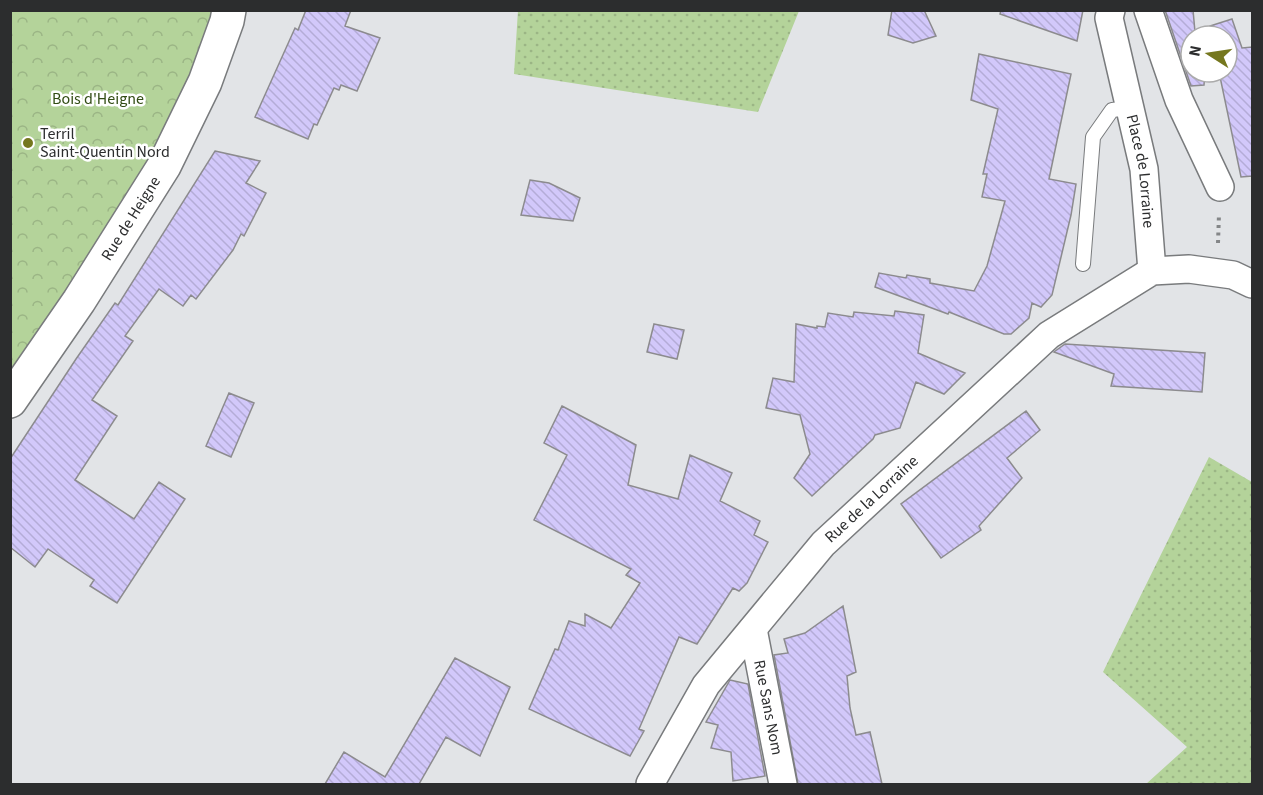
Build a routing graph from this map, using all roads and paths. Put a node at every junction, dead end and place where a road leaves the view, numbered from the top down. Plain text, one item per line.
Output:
1 (1111, 10) edge
2 (1148, 10) edge
3 (228, 16) edge
4 (1130, 108) junction
5 (1220, 186) dead end
6 (1083, 264) dead end
7 (1152, 271) junction
8 (1252, 284) edge
9 (10, 401) edge
10 (753, 629) junction
11 (650, 784) edge
12 (783, 784) edge

1 - 4 street, Place de Lorraine
2 - 5 street
3 - 9 street, Rue de Heigne
4 - 6 lane
4 - 7 street, Place de Lorraine
7 - 8 street
7 - 10 street, Rue de la Lorraine
10 - 11 street, Rue de la Lorraine
10 - 12 street, Rue Sans Nom

